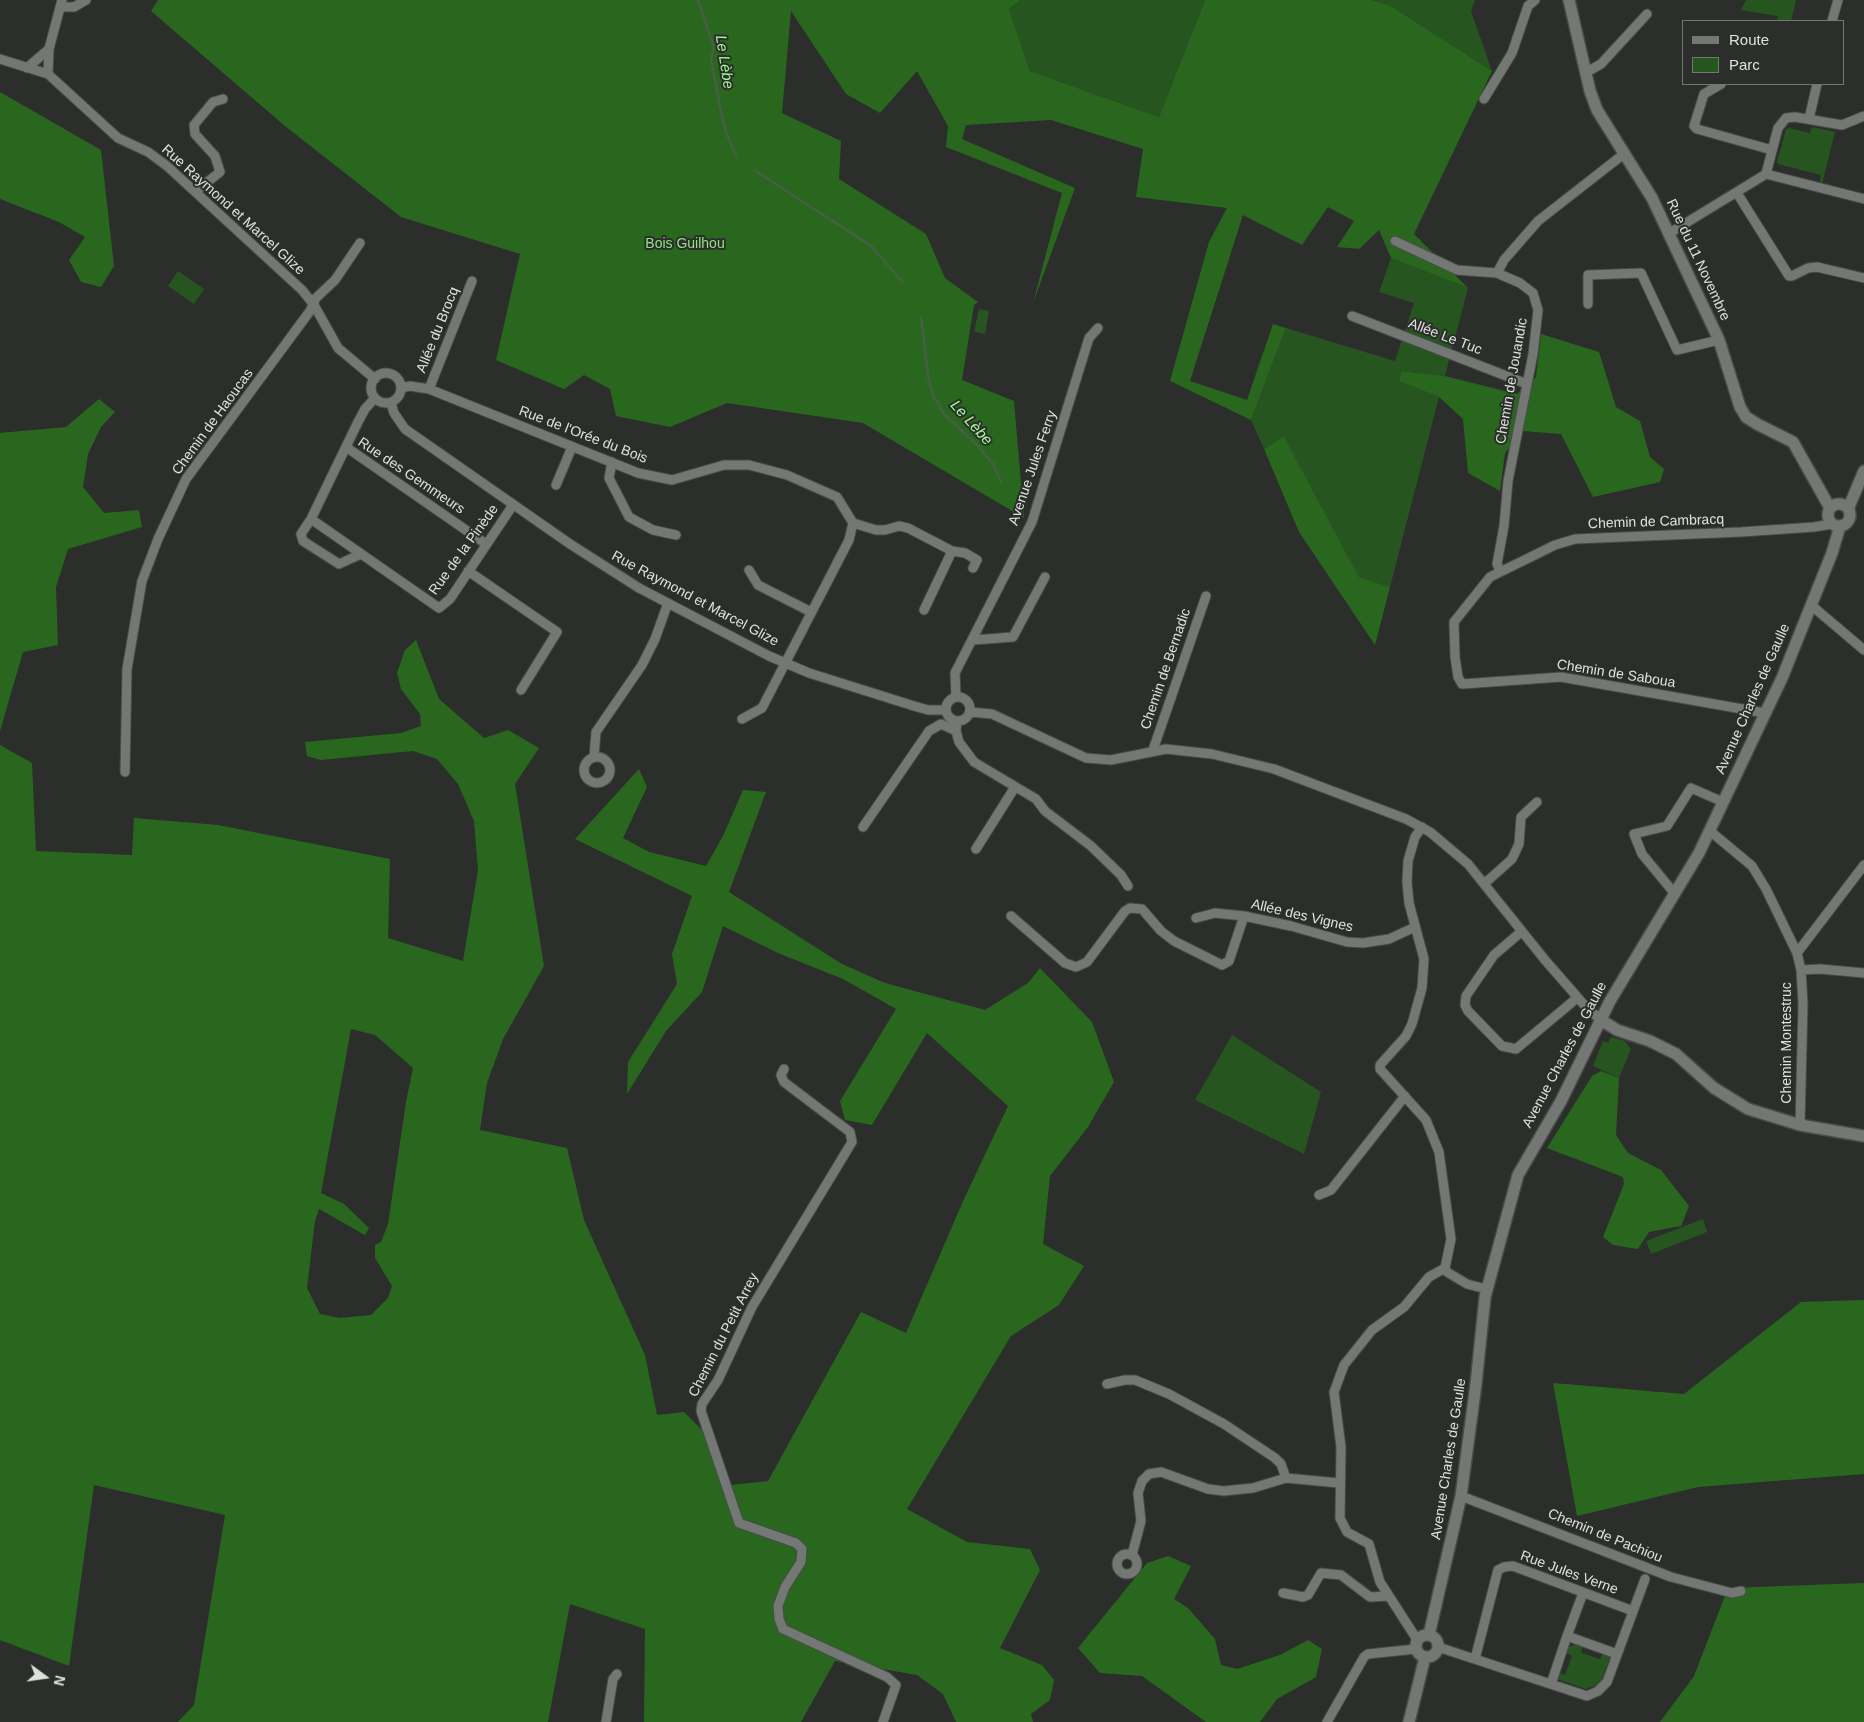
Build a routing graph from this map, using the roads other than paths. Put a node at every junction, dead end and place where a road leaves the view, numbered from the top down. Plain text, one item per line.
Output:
1 (86, 0) edge
2 (1535, 0) edge
3 (1569, 0) edge
4 (1838, 0) edge
5 (61, 3) edge
6 (1647, 14) dead end
7 (1832, 20) edge
8 (49, 49) junction
9 (0, 59) edge
10 (27, 68) junction
11 (1585, 72) junction
12 (48, 74) junction
13 (1719, 85) edge
14 (1817, 85) edge
15 (223, 99) dead end
16 (1484, 99) dead end
17 (1864, 116) edge
18 (1808, 119) junction
19 (1772, 150) junction
20 (1625, 154) junction
21 (1766, 174) junction
22 (196, 191) junction
23 (1737, 193) junction
24 (1864, 199) edge
25 (1668, 234) junction
26 (1395, 241) dead end
27 (360, 243) dead end
28 (1497, 273) junction
29 (1864, 278) edge
30 (472, 282) dead end
31 (1588, 304) dead end
32 (314, 305) junction
33 (1352, 316) dead end
34 (1098, 328) dead end
35 (1719, 340) junction
36 (375, 378) junction
37 (1527, 384) junction
38 (401, 388) junction
39 (429, 389) junction
40 (375, 398) junction
41 (391, 402) junction
42 (572, 447) junction
43 (346, 448) junction
44 (612, 462) junction
45 (1864, 471) edge
46 (556, 485) dead end
47 (513, 505) junction
48 (1830, 508) junction
49 (1848, 509) junction
50 (311, 518) junction
51 (853, 523) junction
52 (1836, 525) junction
53 (676, 534) dead end
54 (486, 544) junction
55 (952, 551) junction
56 (361, 554) junction
57 (973, 568) dead end
58 (748, 570) dead end
59 (1500, 570) junction
60 (468, 571) junction
61 (1044, 577) dead end
62 (1206, 596) dead end
63 (668, 603) junction
64 (1811, 605) junction
65 (924, 610) dead end
66 (811, 612) junction
67 (973, 640) junction
68 (1864, 650) edge
69 (784, 662) junction
70 (1462, 684) joint
71 (521, 690) dead end
72 (956, 697) junction
73 (946, 710) junction
74 (970, 712) junction
75 (1765, 713) junction
76 (742, 718) dead end
77 (957, 721) junction
78 (956, 730) junction
79 (1153, 750) junction
80 (594, 757) dead end
81 (125, 772) dead end
82 (1015, 787) junction
83 (1537, 802) dead end
84 (1723, 802) junction
85 (863, 827) dead end
86 (1422, 827) junction
87 (1710, 831) junction
88 (976, 849) dead end
89 (1864, 865) edge
90 (1860, 879) edge
91 (1484, 884) junction
92 (1128, 886) dead end
93 (1675, 894) junction
94 (1011, 916) dead end
95 (1244, 916) junction
96 (1196, 918) dead end
97 (1415, 927) junction
98 (1521, 932) junction
99 (1797, 953) junction
100 (1801, 970) junction
101 (1864, 973) edge
102 (1577, 998) junction
103 (1601, 1020) junction
104 (784, 1068) dead end
105 (1405, 1096) junction
106 (1800, 1125) junction
107 (1864, 1136) edge
108 (1319, 1195) dead end
109 (1445, 1268) junction
110 (1486, 1289) junction
111 (1107, 1384) dead end
112 (1286, 1478) junction
113 (1339, 1484) junction
114 (1461, 1496) junction
115 (1132, 1555) dead end
116 (1645, 1579) dead end
117 (1741, 1591) dead end
118 (1282, 1592) dead end
119 (1583, 1593) junction
120 (1389, 1596) junction
121 (1633, 1611) junction
122 (1430, 1635) junction
123 (1567, 1636) junction
124 (1438, 1647) junction
125 (1420, 1649) junction
126 (1617, 1654) junction
127 (1475, 1659) junction
128 (617, 1674) dead end
129 (1551, 1684) junction
130 (606, 1722) edge
131 (883, 1722) edge
132 (1327, 1722) edge
133 (1408, 1722) edge

1 - 5 street
2 - 16 street
3 - 11 street, Rue du 11 Novembre
4 - 7 street
5 - 8 street
6 - 11 street
8 - 10 street
8 - 12 street
9 - 10 street, Rue Raymond et Marcel Glize
10 - 12 street, Rue Raymond et Marcel Glize
11 - 20 street, Rue du 11 Novembre
12 - 22 street, Rue Raymond et Marcel Glize
13 - 19 street
14 - 18 street
15 - 22 street
17 - 18 street
18 - 19 street
19 - 21 street
20 - 25 street, Rue du 11 Novembre
20 - 28 street
21 - 23 street
21 - 24 street
22 - 32 street, Rue Raymond et Marcel Glize
23 - 25 street
23 - 29 street
25 - 35 street, Rue du 11 Novembre
26 - 28 street, Chemin de Jouandic
27 - 32 street, Chemin de Haoucas
28 - 37 street, Chemin de Jouandic
30 - 39 street, Allée du Brocq
31 - 35 street
32 - 36 street, Rue Raymond et Marcel Glize
32 - 81 street, Chemin de Haoucas
33 - 37 street, Allée Le Tuc
34 - 67 street, Avenue Jules Ferry
35 - 48 street, Rue du 11 Novembre
36 - 38 street
36 - 40 street
37 - 59 street, Chemin de Jouandic
38 - 39 street, Rue de l'Orée du Bois
38 - 41 street
39 - 42 street, Rue de l'Orée du Bois
40 - 41 street
40 - 43 street
41 - 47 street, Rue Raymond et Marcel Glize
42 - 44 street, Rue de l'Orée du Bois
42 - 46 street
43 - 50 street
43 - 54 street, Rue des Gemmeurs
44 - 51 street, Rue de l'Orée du Bois
44 - 53 street
45 - 49 street
47 - 54 street, Rue de la Pinède
47 - 63 street, Rue Raymond et Marcel Glize
48 - 49 street
48 - 52 street
49 - 52 street
50 - 56 street, Rue de la Pinède
50 - 56 street
51 - 55 street
51 - 66 street
52 - 59 street, Chemin de Cambracq
52 - 64 street, Avenue Charles de Gaulle
54 - 60 street, Rue de la Pinède
55 - 57 street
55 - 65 street
56 - 60 street, Rue de la Pinède
58 - 66 street
59 - 70 street, Chemin de Cambracq
60 - 71 street
61 - 67 street
62 - 79 street, Chemin de Bernadic
63 - 69 street, Rue Raymond et Marcel Glize
63 - 80 street
64 - 68 street
64 - 75 street, Avenue Charles de Gaulle
66 - 69 street
67 - 72 street, Avenue Jules Ferry
69 - 73 street, Rue Raymond et Marcel Glize
69 - 76 street
70 - 75 street, Chemin de Saboua
72 - 73 street
72 - 74 street
73 - 77 street
74 - 77 street
74 - 79 street
75 - 84 street, Avenue Charles de Gaulle
77 - 78 street
78 - 82 street
78 - 85 street
79 - 86 street
82 - 88 street
82 - 92 street
83 - 91 street
84 - 87 street, Avenue Charles de Gaulle
84 - 93 street
86 - 91 street
86 - 97 street
87 - 93 street, Avenue Charles de Gaulle
87 - 99 street, Chemin Montestruc
89 - 90 street
90 - 99 street
91 - 98 street
93 - 103 street, Avenue Charles de Gaulle
94 - 95 street
95 - 96 street, Allée des Vignes
95 - 97 street, Allée des Vignes
97 - 105 street
98 - 102 street
98 - 102 street
99 - 100 street, Chemin Montestruc
100 - 101 street
100 - 106 street, Chemin Montestruc
102 - 103 street
103 - 106 street
103 - 110 street, Avenue Charles de Gaulle
104 - 131 street, Chemin du Petit Arrey
105 - 108 street
105 - 109 street
106 - 107 street
109 - 110 street
109 - 113 street
110 - 114 street, Avenue Charles de Gaulle
111 - 112 street
112 - 113 street
112 - 115 street
113 - 120 street
114 - 117 street, Chemin de Pachiou
114 - 122 street, Avenue Charles de Gaulle
116 - 121 street
118 - 120 street
119 - 121 street, Rue Jules Verne
119 - 123 street
119 - 127 street, Rue Jules Verne
120 - 125 street
121 - 126 street
122 - 124 street
122 - 125 street
123 - 126 street
123 - 129 street
124 - 125 street
124 - 127 street
125 - 132 street
125 - 133 street
126 - 129 street
127 - 129 street
128 - 130 street

